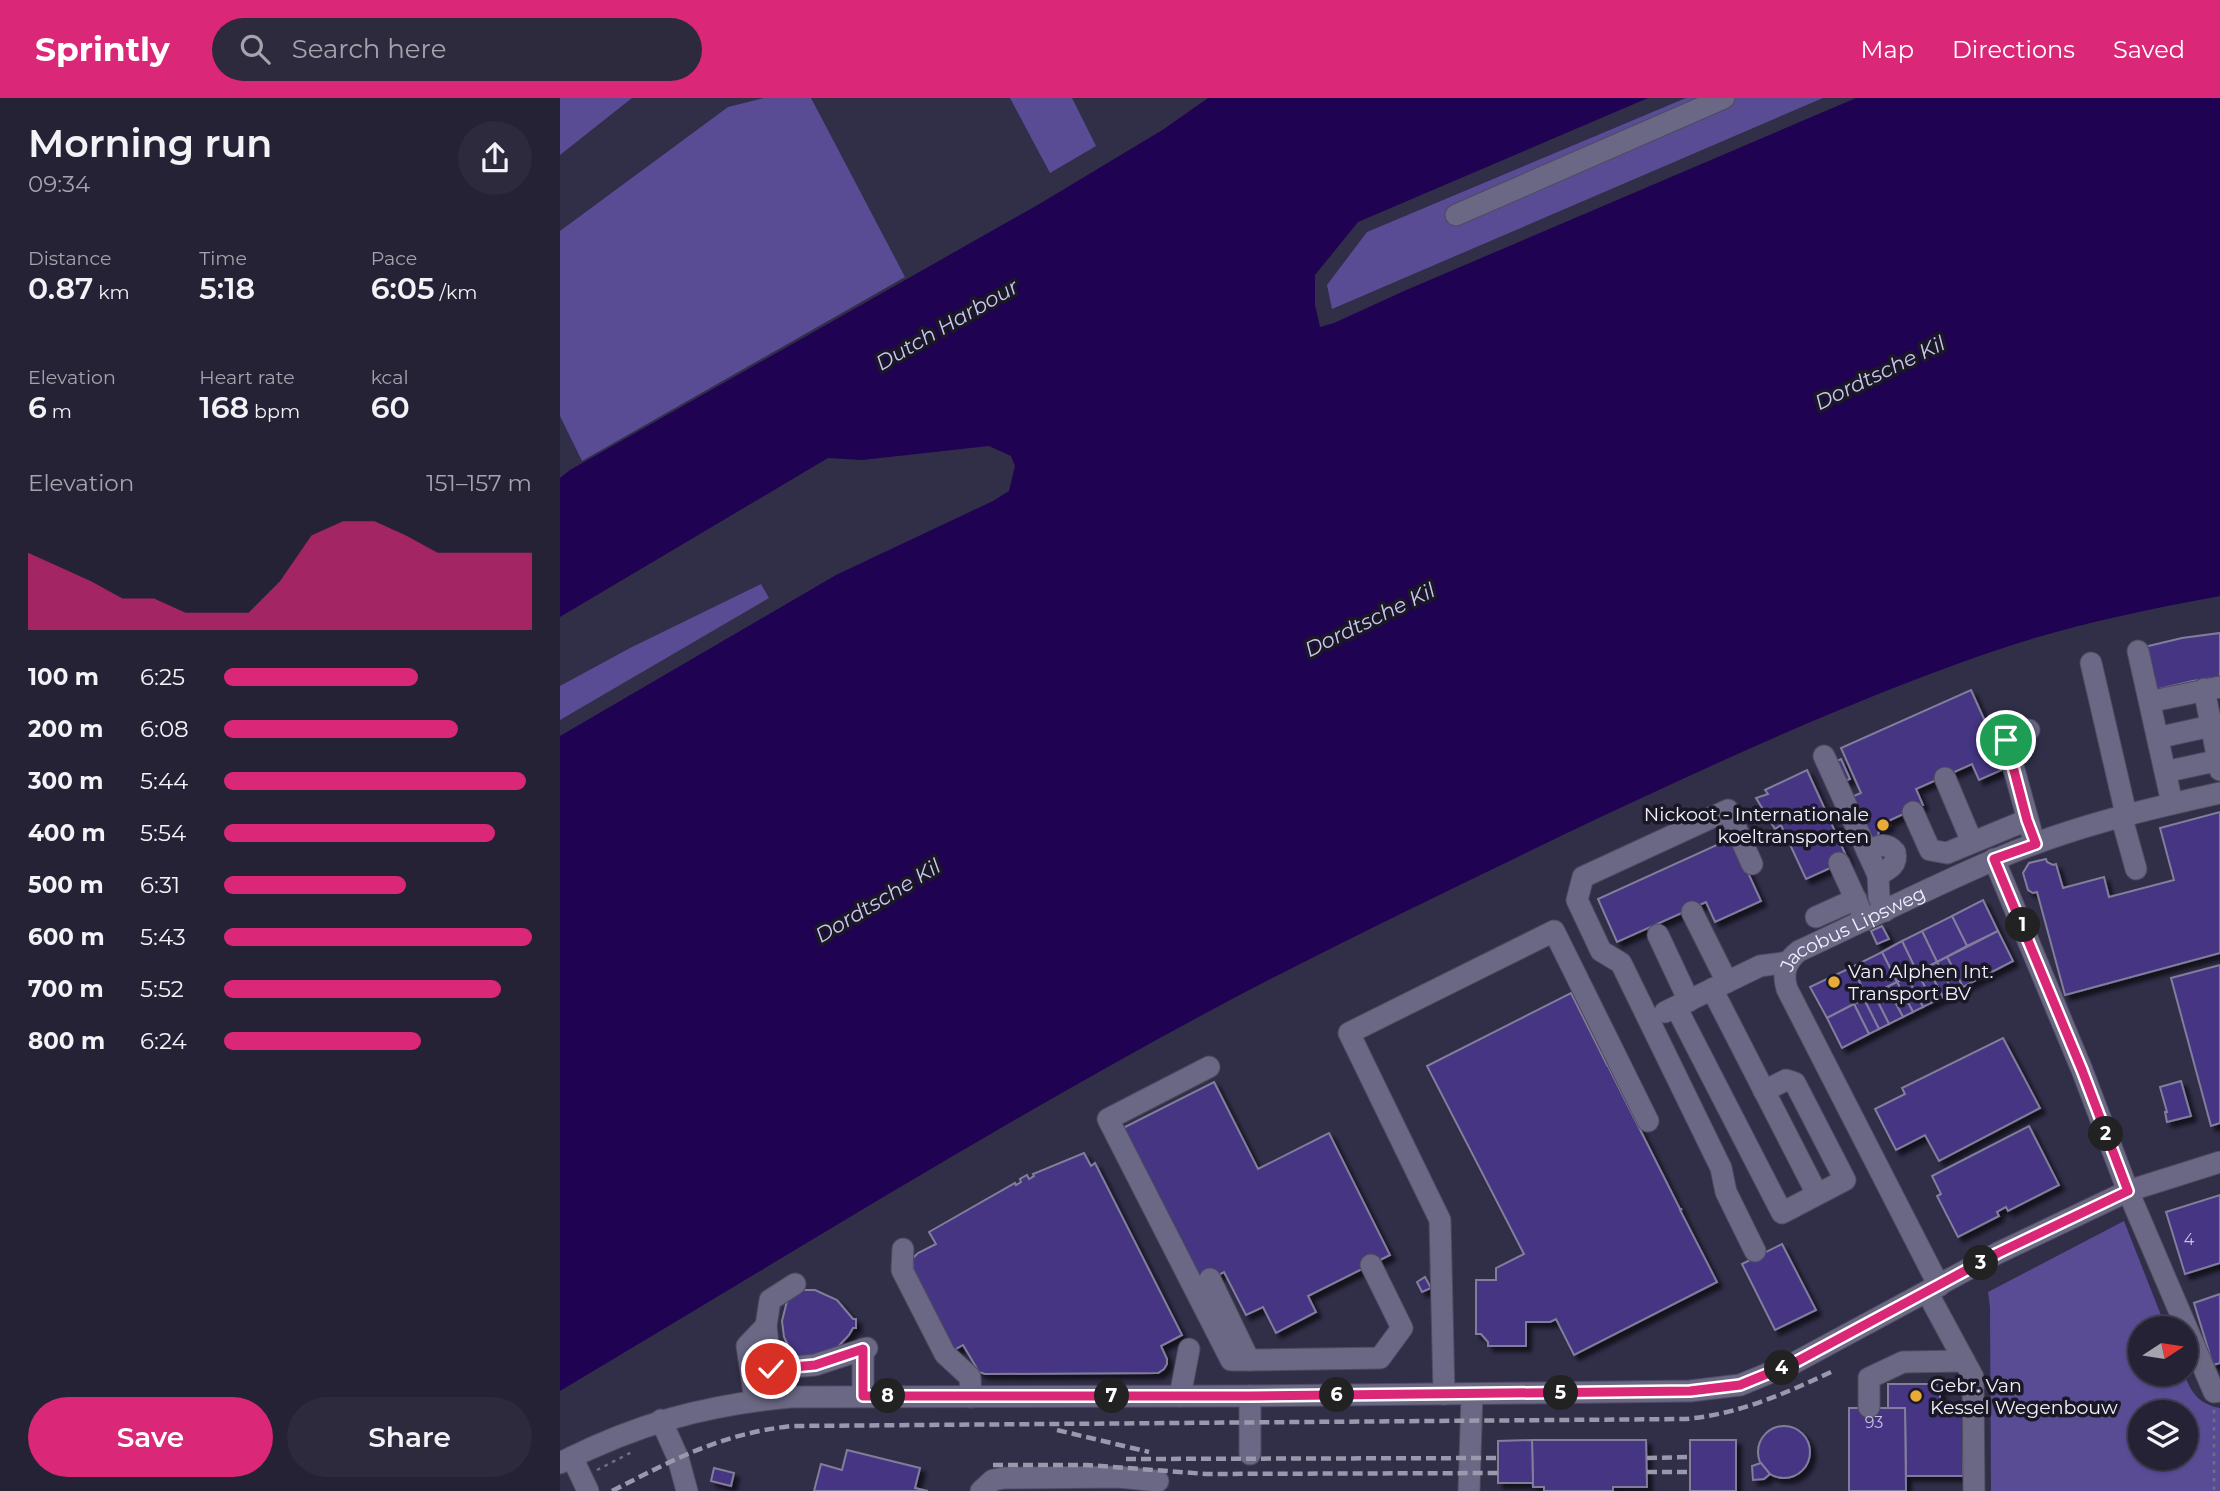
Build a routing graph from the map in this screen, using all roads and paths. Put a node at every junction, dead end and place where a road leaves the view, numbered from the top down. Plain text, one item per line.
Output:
1 (1724, 98) edge
2 (1456, 215) dead end
3 (2138, 651) dead end
4 (2091, 663) dead end
5 (2212, 688) edge
6 (2153, 701) dead end
7 (2216, 724) edge
8 (2029, 730) dead end
9 (2161, 737) dead end
10 (1824, 756) dead end
11 (2219, 763) edge
12 (2169, 771) dead end
13 (1945, 778) dead end
14 (2220, 793) edge
15 (2172, 803) junction
16 (1913, 812) dead end
17 (2124, 815) junction
18 (2027, 820) junction
19 (1972, 842) junction
20 (2036, 844) junction
21 (1994, 859) junction
22 (1839, 863) dead end
23 (1752, 864) dead end
24 (2136, 869) dead end
25 (1856, 899) junction
26 (1885, 911) junction
27 (1692, 912) dead end
28 (1816, 917) dead end
29 (1865, 920) junction
30 (1658, 935) dead end
31 (1789, 962) junction
32 (1719, 986) junction
33 (1682, 1004) junction
34 (1649, 1020) junction
35 (1209, 1067) dead end
36 (1764, 1091) junction
37 (1648, 1121) dead end
38 (2220, 1162) edge
39 (2128, 1191) junction
40 (1817, 1195) junction
41 (903, 1249) dead end
42 (1755, 1251) dead end
43 (1371, 1265) dead end
44 (1210, 1279) dead end
45 (795, 1284) dead end
46 (1933, 1289) junction
47 (766, 1326) junction
48 (1189, 1349) dead end
49 (1380, 1358) junction
50 (1282, 1359) junction
51 (1249, 1360) junction
52 (1964, 1361) junction
53 (2217, 1392) edge
54 (1379, 1394) junction
55 (1444, 1394) junction
56 (1472, 1394) junction
57 (863, 1396) junction
58 (1180, 1396) junction
59 (1250, 1396) junction
60 (1282, 1396) junction
61 (971, 1397) junction
62 (755, 1400) junction
63 (1869, 1407) dead end
64 (661, 1420) junction
65 (1250, 1454) dead end
66 (566, 1460) edge
67 (1158, 1481) dead end
68 (1117, 1484) edge
69 (588, 1491) edge
70 (687, 1491) edge
71 (981, 1491) edge
72 (1469, 1491) edge
73 (1974, 1491) edge
74 (2214, 1491) edge

1 - 2 street
3 - 15 street
4 - 17 street
5 - 6 street
5 - 7 street
7 - 9 street
7 - 11 street
8 - 18 street
10 - 26 street
11 - 12 street
13 - 19 street
14 - 15 street, Jacobus Lipsweg
15 - 17 street, Jacobus Lipsweg
16 - 19 street
17 - 20 street, Jacobus Lipsweg
17 - 24 street
18 - 19 street
18 - 20 street
20 - 21 street, Jacobus Lipsweg
21 - 26 street, Jacobus Lipsweg
21 - 39 street
22 - 25 street
23 - 34 street
25 - 28 street
25 - 29 street
26 - 29 street, Jacobus Lipsweg
27 - 32 street
29 - 31 street, Jacobus Lipsweg
30 - 33 street
31 - 32 street
31 - 46 street, Jacobus Lipsweg
32 - 33 street
32 - 36 street
33 - 34 street
33 - 40 street
34 - 42 street
35 - 51 street
36 - 40 street
36 - 40 street
37 - 55 street
38 - 39 street
39 - 46 street
39 - 53 street
41 - 61 street
43 - 49 street
44 - 51 street
45 - 47 street
46 - 52 street, Jacobus Lipsweg
46 - 56 street
47 - 57 street
47 - 62 street
48 - 58 street
49 - 50 street
49 - 54 street
50 - 51 street
50 - 60 street
52 - 63 street
52 - 73 street, Jacobus Lipsweg
53 - 74 path
54 - 55 street
54 - 60 street
55 - 56 street
56 - 72 street
57 - 61 street
57 - 62 street
58 - 59 street
58 - 61 street
59 - 60 street
59 - 65 street
62 - 64 street
64 - 66 street
64 - 70 street
66 - 69 street
67 - 68 street
68 - 71 street

